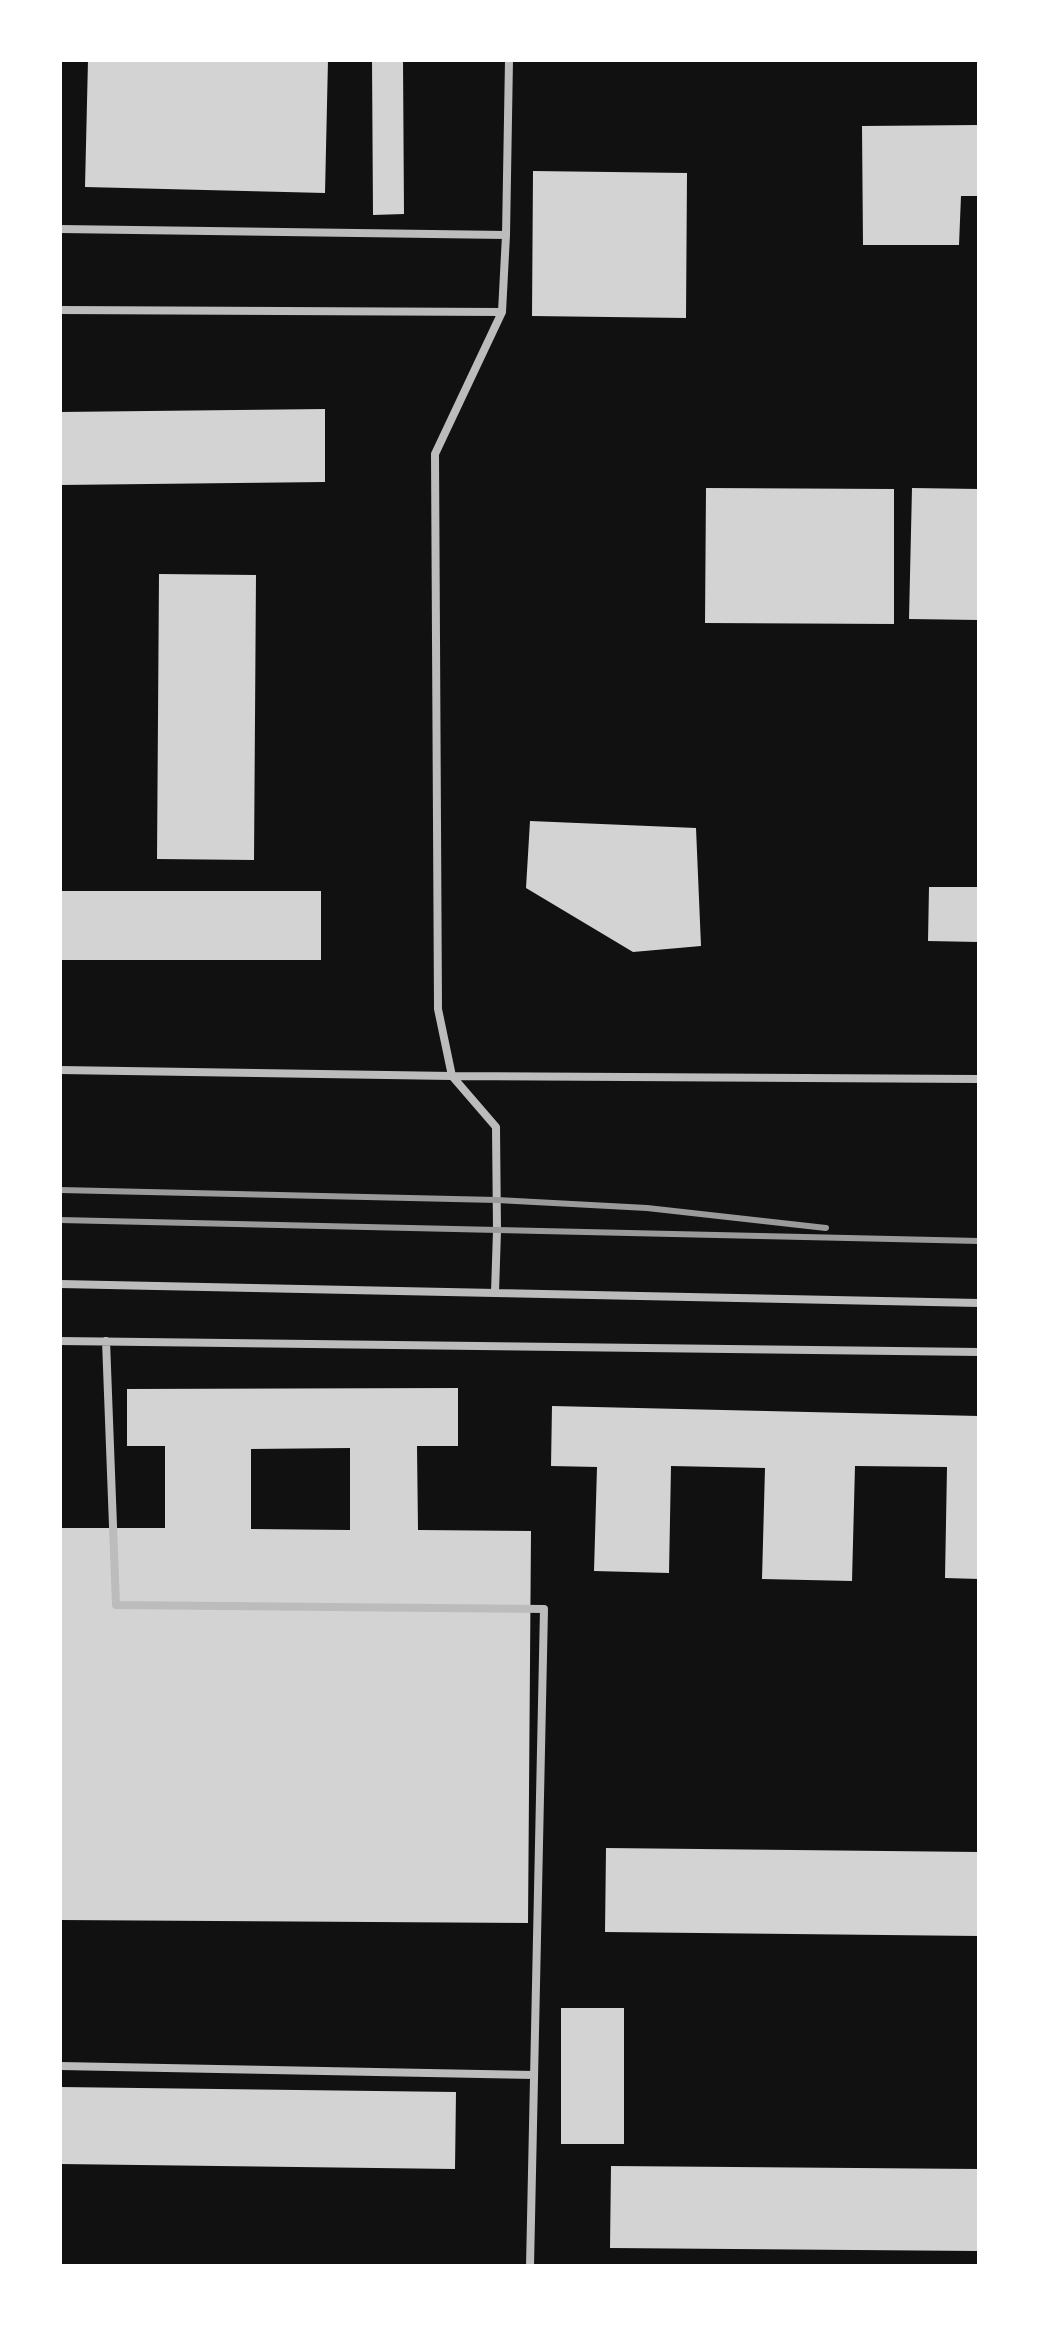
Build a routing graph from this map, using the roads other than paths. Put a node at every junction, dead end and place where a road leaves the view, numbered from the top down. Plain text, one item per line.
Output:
1 (509, 60) edge
2 (60, 229) edge
3 (506, 235) junction
4 (60, 310) edge
5 (502, 312) junction
6 (60, 1070) edge
7 (452, 1076) junction
8 (979, 1079) edge
9 (60, 1284) edge
10 (495, 1292) junction
11 (979, 1303) edge
12 (60, 1341) edge
13 (106, 1341) junction
14 (979, 1352) edge
15 (60, 2066) edge
16 (534, 2075) junction
17 (530, 2266) edge

1 - 3 street
2 - 3 street
3 - 5 street
4 - 5 street
5 - 7 street
6 - 7 street
7 - 8 street
7 - 10 street
9 - 10 street
10 - 11 street
12 - 13 street
13 - 14 street
13 - 16 street
15 - 16 street
16 - 17 street

